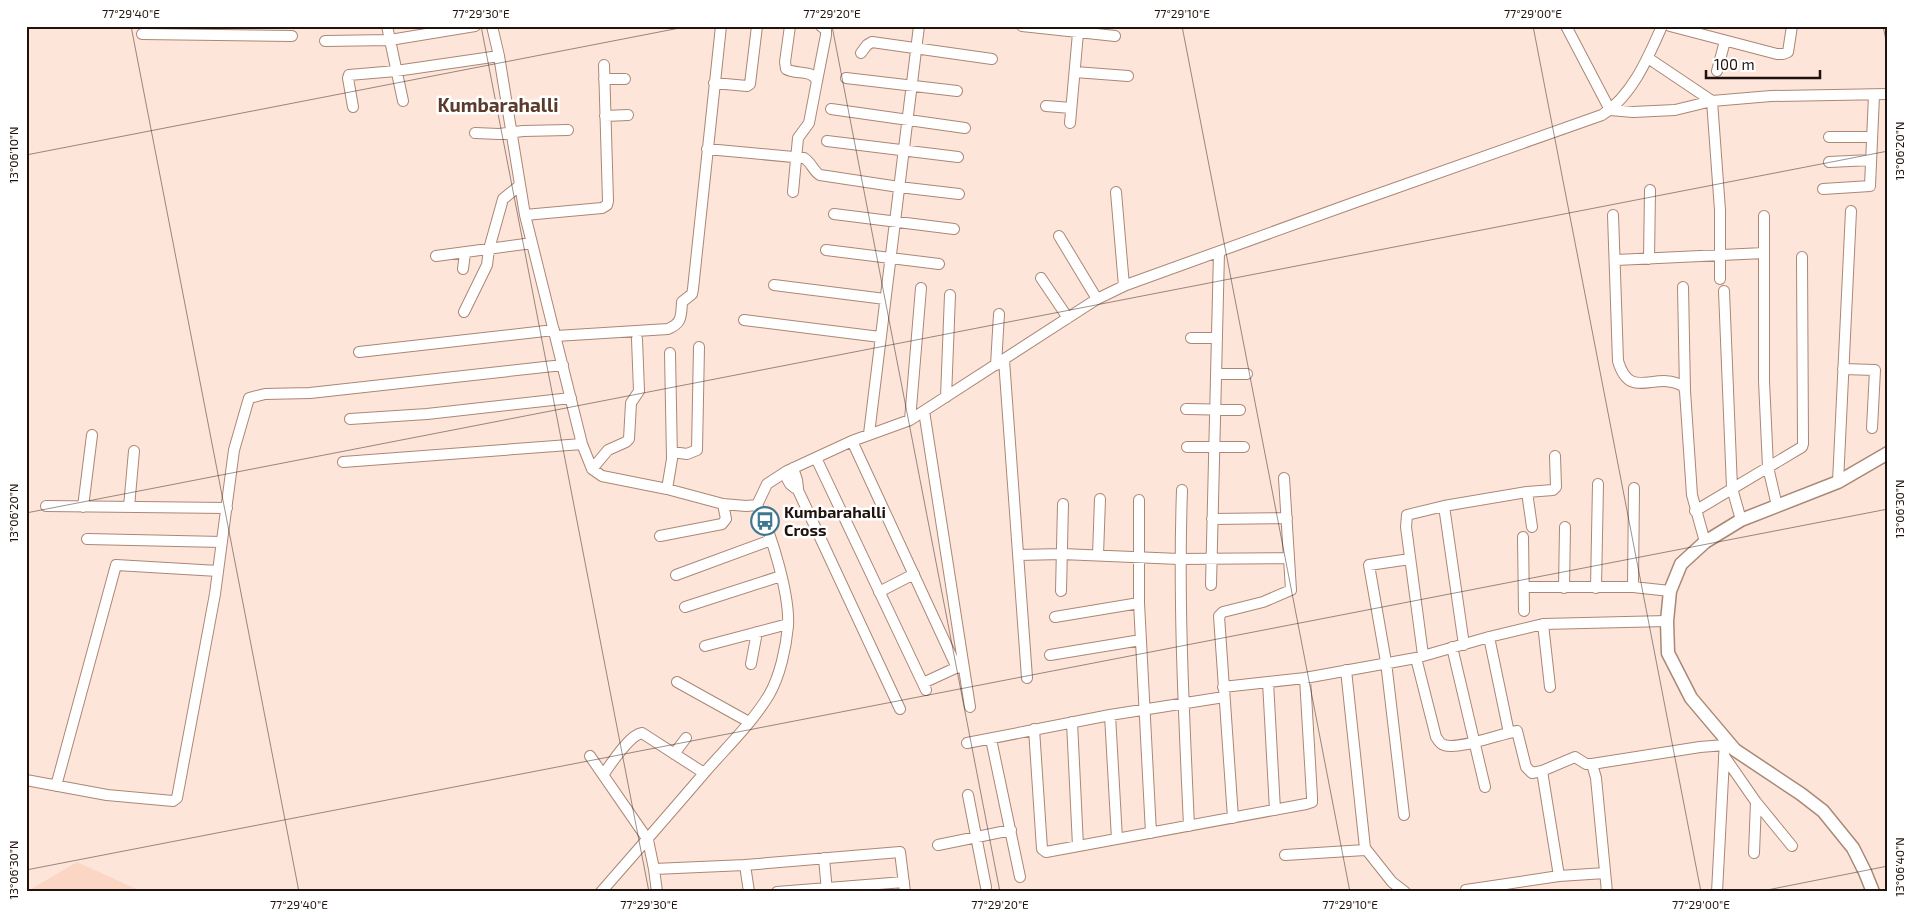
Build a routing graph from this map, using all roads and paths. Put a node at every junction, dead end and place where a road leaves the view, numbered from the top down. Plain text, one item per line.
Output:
1 (388, 26) edge
2 (474, 26) edge
3 (492, 26) edge
4 (721, 26) edge
5 (757, 26) edge
6 (790, 26) edge
7 (821, 26) edge
8 (919, 26) edge
9 (1022, 26) edge
10 (1566, 26) edge
11 (1662, 26) edge
12 (1670, 26) edge
13 (1792, 26) edge
14 (194, 31) edge
15 (1078, 33) junction
16 (142, 34) dead end
17 (292, 36) dead end
18 (1115, 36) dead end
19 (390, 40) junction
20 (325, 41) dead end
21 (1725, 41) junction
22 (916, 48) junction
23 (861, 53) dead end
24 (498, 56) junction
25 (1648, 58) junction
26 (992, 59) dead end
27 (604, 65) dead end
28 (396, 71) junction
29 (1075, 72) junction
30 (1717, 72) dead end
31 (1128, 76) dead end
32 (846, 78) dead end
33 (604, 79) junction
34 (625, 79) dead end
35 (817, 81) junction
36 (714, 83) junction
37 (912, 86) junction
38 (957, 91) dead end
39 (1888, 94) edge
40 (1874, 95) junction
41 (403, 101) dead end
42 (1712, 101) junction
43 (1046, 106) dead end
44 (353, 107) dead end
45 (1072, 108) junction
46 (831, 109) dead end
47 (1610, 110) junction
48 (628, 115) dead end
49 (605, 116) junction
50 (908, 121) junction
51 (1070, 123) dead end
52 (965, 128) dead end
53 (568, 130) dead end
54 (475, 133) dead end
55 (512, 133) junction
56 (1829, 137) dead end
57 (1872, 137) junction
58 (827, 141) dead end
59 (707, 149) junction
60 (903, 150) junction
61 (958, 157) dead end
62 (796, 158) junction
63 (1871, 160) junction
64 (1829, 162) dead end
65 (520, 186) junction
66 (898, 187) junction
67 (1823, 189) dead end
68 (1650, 190) dead end
69 (793, 192) dead end
70 (1116, 192) dead end
71 (959, 194) dead end
72 (1851, 210) dead end
73 (834, 214) dead end
74 (526, 215) junction
75 (1613, 216) dead end
76 (1764, 216) dead end
77 (894, 222) junction
78 (954, 230) dead end
79 (1059, 236) dead end
80 (532, 243) junction
81 (489, 250) junction
82 (826, 250) dead end
83 (465, 252) junction
84 (1219, 252) junction
85 (1764, 254) junction
86 (1719, 255) junction
87 (436, 256) dead end
88 (1802, 257) dead end
89 (890, 258) junction
90 (1650, 259) junction
91 (1616, 260) junction
92 (939, 264) dead end
93 (463, 269) dead end
94 (1041, 278) dead end
95 (1720, 279) dead end
96 (774, 285) dead end
97 (1124, 286) junction
98 (1683, 287) dead end
99 (921, 288) dead end
100 (1724, 291) dead end
101 (950, 295) dead end
102 (885, 299) junction
103 (1097, 299) junction
104 (464, 312) dead end
105 (999, 314) dead end
106 (1068, 318) junction
107 (744, 320) dead end
108 (555, 333) junction
109 (880, 337) junction
110 (1192, 338) dead end
111 (1217, 338) junction
112 (637, 339) dead end
113 (699, 347) dead end
114 (359, 352) dead end
115 (670, 352) dead end
116 (1000, 362) junction
117 (563, 365) junction
118 (1844, 369) junction
119 (1216, 374) junction
120 (1247, 374) dead end
121 (1685, 391) junction
122 (946, 397) junction
123 (571, 398) junction
124 (1186, 409) dead end
125 (1215, 409) junction
126 (1240, 410) dead end
127 (924, 411) junction
128 (350, 419) dead end
129 (910, 420) junction
130 (1872, 428) dead end
131 (869, 434) junction
132 (92, 435) dead end
133 (852, 441) junction
134 (582, 444) junction
135 (1214, 446) junction
136 (1187, 447) dead end
137 (1244, 447) dead end
138 (134, 451) dead end
139 (672, 452) junction
140 (1888, 452) edge
141 (1555, 456) dead end
142 (816, 458) junction
143 (343, 462) dead end
144 (1768, 467) junction
145 (592, 469) junction
146 (788, 471) junction
147 (1284, 478) dead end
148 (1838, 482) junction
149 (1598, 484) dead end
150 (1634, 488) dead end
151 (1732, 488) junction
152 (666, 489) junction
153 (1182, 490) dead end
154 (1527, 492) junction
155 (1100, 500) dead end
156 (1139, 500) dead end
157 (723, 504) junction
158 (1063, 504) dead end
159 (758, 505) junction
160 (46, 506) dead end
161 (83, 506) junction
162 (1444, 506) junction
163 (1777, 506) junction
164 (129, 507) junction
165 (226, 508) junction
166 (1695, 510) junction
167 (1287, 518) junction
168 (1212, 519) junction
169 (1741, 520) junction
170 (1532, 527) dead end
171 (1565, 527) dead end
172 (660, 536) dead end
173 (1523, 537) dead end
174 (87, 539) dead end
175 (771, 540) junction
176 (222, 542) junction
177 (1705, 542) junction
178 (1062, 554) junction
179 (1018, 555) junction
180 (1098, 555) junction
181 (1139, 556) junction
182 (1211, 558) junction
183 (1289, 558) junction
184 (1180, 559) junction
185 (1410, 559) junction
186 (218, 571) junction
187 (914, 574) junction
188 (676, 575) dead end
189 (780, 576) junction
190 (1211, 585) dead end
191 (1524, 587) junction
192 (1633, 587) junction
193 (1564, 588) junction
194 (1596, 588) junction
195 (1670, 590) junction
196 (1061, 591) dead end
197 (879, 592) junction
198 (1139, 603) junction
199 (685, 607) dead end
200 (1524, 611) dead end
201 (1055, 617) dead end
202 (1667, 621) junction
203 (788, 624) junction
204 (1543, 624) junction
205 (757, 632) junction
206 (1489, 637) junction
207 (1141, 640) junction
208 (1464, 645) junction
209 (706, 646) dead end
210 (1452, 647) junction
211 (1050, 654) dead end
212 (1420, 657) junction
213 (1386, 662) junction
214 (750, 664) dead end
215 (960, 666) junction
216 (1346, 670) junction
217 (1027, 678) dead end
218 (1305, 678) junction
219 (677, 682) dead end
220 (1268, 682) junction
221 (1550, 687) dead end
222 (1223, 692) junction
223 (1183, 704) junction
224 (970, 707) dead end
225 (900, 709) dead end
226 (1146, 710) junction
227 (1110, 715) junction
228 (749, 722) junction
229 (1072, 722) junction
230 (1034, 729) junction
231 (1509, 733) junction
232 (686, 738) dead end
233 (991, 739) junction
234 (1474, 742) junction
235 (1725, 742) junction
236 (967, 743) dead end
237 (674, 754) junction
238 (590, 756) dead end
239 (1724, 756) junction
240 (1592, 764) junction
241 (1542, 771) junction
242 (704, 773) junction
243 (603, 775) junction
244 (26, 780) edge
245 (56, 786) junction
246 (1485, 787) dead end
247 (968, 795) dead end
248 (1756, 802) junction
249 (1275, 810) junction
250 (1404, 814) dead end
251 (1233, 818) junction
252 (1189, 826) junction
253 (1011, 830) junction
254 (1151, 833) junction
255 (976, 837) junction
256 (1117, 839) junction
257 (648, 840) junction
258 (938, 845) dead end
259 (1078, 846) junction
260 (1792, 846) dead end
261 (1365, 850) junction
262 (1754, 853) dead end
263 (1285, 855) dead end
264 (824, 858) junction
265 (745, 865) junction
266 (654, 869) junction
267 (1605, 874) junction
268 (1559, 876) junction
269 (1020, 877) dead end
270 (905, 887) edge
271 (986, 887) dead end
272 (826, 890) edge
273 (1466, 891) edge
274 (601, 892) edge
275 (657, 892) edge
276 (749, 892) edge
277 (777, 892) edge
278 (1405, 892) edge
279 (1607, 892) edge
280 (1716, 892) edge
281 (1873, 892) edge

1 - 19 street
2 - 19 street
3 - 24 street
4 - 36 street
5 - 36 street
6 - 35 street
7 - 35 street
8 - 22 street
9 - 15 street
10 - 47 street
11 - 25 street
12 - 21 street
13 - 21 street
14 - 16 street
14 - 17 street
15 - 18 street
15 - 29 street
19 - 20 street
19 - 28 street
21 - 30 street
22 - 23 street
22 - 26 street
22 - 37 street
24 - 28 street
24 - 55 street
25 - 42 street
25 - 47 street
27 - 33 street
28 - 41 street
28 - 44 street
29 - 31 street
29 - 45 street
32 - 37 street
33 - 34 street
33 - 49 street
35 - 62 street
36 - 59 street
37 - 38 street
37 - 50 street
39 - 40 street
40 - 42 street
40 - 57 street
42 - 47 street
42 - 86 street
43 - 45 street
45 - 51 street
46 - 50 street
47 - 84 street
48 - 49 street
49 - 74 street
50 - 52 street
50 - 60 street
53 - 55 street
54 - 55 street
55 - 65 street
56 - 57 street
57 - 63 street
58 - 60 street
59 - 62 street
59 - 108 street
60 - 61 street
60 - 66 street
62 - 66 street
62 - 69 street
63 - 64 street
63 - 67 street
65 - 74 street
65 - 81 street
66 - 71 street
66 - 77 street
68 - 90 street
70 - 97 street
72 - 118 street
73 - 77 street
74 - 80 street
75 - 91 street
76 - 85 street
77 - 78 street
77 - 89 street
79 - 103 street
80 - 81 street
80 - 108 street
81 - 83 street
81 - 104 street
82 - 89 street
83 - 87 street
83 - 93 street
84 - 97 street
84 - 111 street
85 - 86 street
85 - 144 street
86 - 90 street
86 - 95 street
88 - 144 street
89 - 92 street
89 - 102 street
90 - 91 street
91 - 121 street
94 - 106 street
96 - 102 street
97 - 103 street
98 - 121 street
99 - 129 street
100 - 151 street
101 - 122 street
102 - 109 street
103 - 106 street
105 - 116 street
106 - 116 street
107 - 109 street
108 - 114 street
108 - 117 street
109 - 131 street
110 - 111 street
111 - 119 street
112 - 145 street
113 - 139 street
115 - 139 street
116 - 122 street
116 - 179 street
117 - 123 street
117 - 165 street
118 - 130 street
118 - 148 street
119 - 120 street
119 - 125 street
121 - 166 street
122 - 127 street
123 - 128 street
123 - 134 street
124 - 125 street
125 - 126 street
125 - 135 street
127 - 129 street
127 - 215 street
129 - 131 street
131 - 133 street
132 - 161 street
133 - 142 street
133 - 187 street
134 - 143 street
134 - 145 street
135 - 136 street
135 - 137 street
135 - 168 street
138 - 164 street
139 - 152 street
140 - 148 main road
141 - 154 street
142 - 146 street
142 - 197 street
144 - 151 street
144 - 163 street
145 - 152 street
146 - 159 street
146 - 225 street
147 - 167 street
148 - 163 main road
149 - 194 street
150 - 192 street
151 - 166 street
151 - 169 street
152 - 157 street
153 - 184 street
154 - 162 street
154 - 170 street
155 - 180 street
156 - 181 street
157 - 159 street
157 - 172 street
158 - 178 street
159 - 175 street
160 - 161 street
161 - 164 street
162 - 185 street
162 - 208 street
163 - 169 main road
164 - 165 street
165 - 176 street
166 - 177 street
167 - 168 street
167 - 183 street
168 - 182 street
169 - 177 main road
171 - 193 street
173 - 191 street
174 - 176 street
175 - 188 street
175 - 189 street
176 - 186 street
177 - 195 main road
178 - 179 street
178 - 180 street
178 - 196 street
179 - 217 street
180 - 181 street
181 - 184 street
181 - 198 street
182 - 183 street
182 - 184 street
182 - 190 street
183 - 222 street
184 - 223 street
185 - 212 street
185 - 213 street
186 - 245 street
186 - 245 street
187 - 197 street
187 - 215 street
189 - 199 street
189 - 203 street
191 - 193 street
191 - 200 street
192 - 194 street
192 - 195 street
193 - 194 street
195 - 202 main road
197 - 215 street
198 - 201 street
198 - 207 street
202 - 204 street
202 - 235 main road
203 - 205 street
203 - 228 street
204 - 206 street
204 - 221 street
205 - 209 street
205 - 214 street
206 - 208 street
206 - 231 street
207 - 211 street
207 - 226 street
208 - 210 street
210 - 212 street
210 - 234 street
212 - 213 street
212 - 234 street
213 - 216 street
213 - 250 street
215 - 224 street
216 - 218 street
216 - 261 street
218 - 220 street
218 - 249 street
219 - 228 street
220 - 222 street
220 - 249 street
222 - 223 street
222 - 251 street
223 - 226 street
223 - 252 street
226 - 227 street
226 - 254 street
227 - 229 street
227 - 256 street
228 - 242 street
229 - 230 street
229 - 259 street
230 - 233 street
230 - 259 street
231 - 234 street
231 - 241 street
232 - 237 street
233 - 236 street
233 - 253 street
234 - 246 street
235 - 239 street
235 - 240 street
235 - 281 main road
237 - 242 street
237 - 243 street
238 - 243 street
239 - 248 street
239 - 280 street
240 - 241 street
240 - 267 street
241 - 268 street
242 - 257 street
243 - 257 street
244 - 245 street
247 - 255 street
248 - 260 street
248 - 262 street
249 - 251 street
251 - 252 street
252 - 254 street
253 - 255 street
253 - 269 street
254 - 256 street
255 - 258 street
255 - 271 street
256 - 259 street
257 - 266 street
257 - 274 street
261 - 263 street
261 - 278 street
264 - 265 street
264 - 270 street
264 - 272 street
265 - 266 street
265 - 276 street
266 - 275 street
267 - 268 street
267 - 279 street
268 - 273 street
270 - 272 street
272 - 277 street

